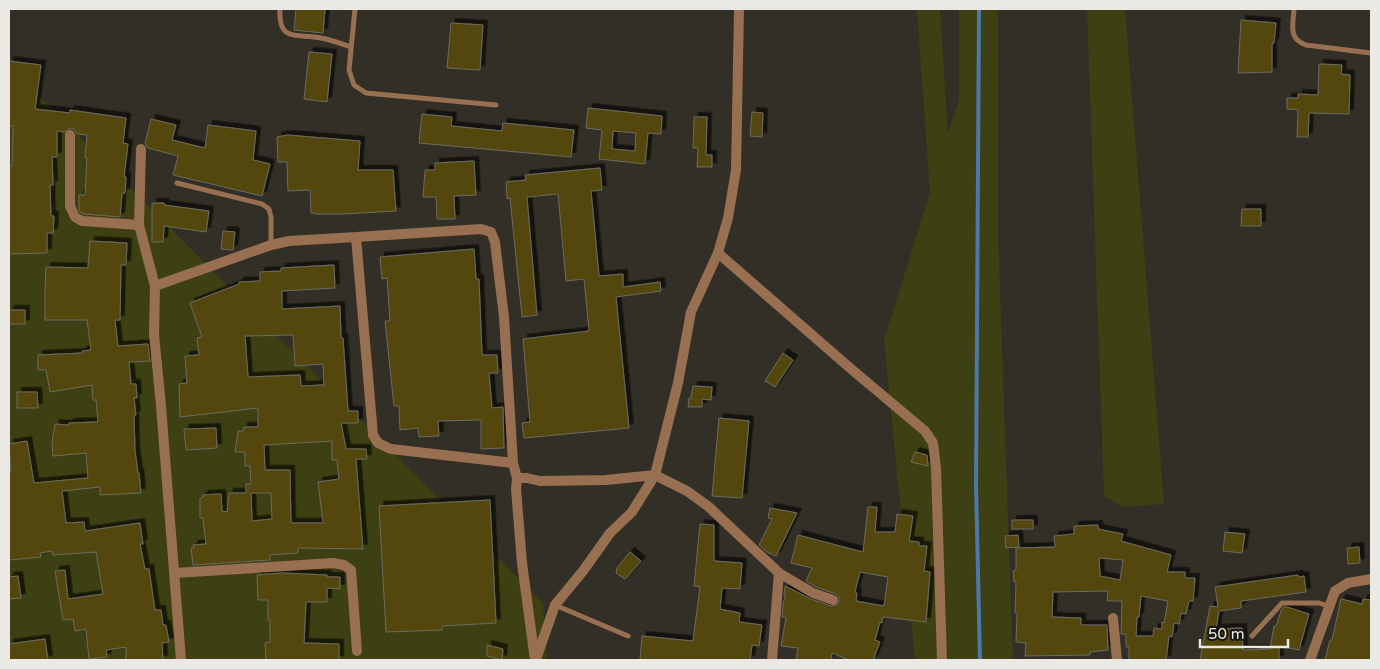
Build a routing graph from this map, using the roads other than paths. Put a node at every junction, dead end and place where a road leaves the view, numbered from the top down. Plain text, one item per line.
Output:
1 (280, 9) edge
2 (355, 9) edge
3 (739, 9) edge
4 (1294, 9) edge
5 (352, 47) junction
6 (1371, 53) edge
7 (496, 106) dead end
8 (70, 135) dead end
9 (141, 149) dead end
10 (176, 183) dead end
11 (139, 225) junction
12 (356, 237) junction
13 (271, 245) junction
14 (718, 252) junction
15 (155, 286) junction
16 (512, 463) junction
17 (655, 475) junction
18 (517, 478) junction
19 (175, 573) junction
20 (779, 573) junction
21 (1371, 579) edge
22 (833, 600) dead end
23 (555, 605) junction
24 (1328, 606) junction
25 (1113, 618) dead end
26 (628, 636) dead end
27 (1252, 636) dead end
28 (357, 651) dead end
29 (181, 660) edge
30 (535, 660) edge
31 (772, 660) edge
32 (942, 660) edge
33 (1117, 660) edge
34 (1310, 660) edge

1 - 5 lane
2 - 5 lane
3 - 14 street
4 - 6 lane
5 - 7 lane
8 - 11 street
9 - 11 street
10 - 13 lane
11 - 15 street
12 - 13 street
12 - 16 street
12 - 16 street
13 - 15 street
14 - 17 street
14 - 32 street
15 - 19 street
16 - 18 street
17 - 18 street
17 - 20 street
17 - 23 street
18 - 30 street
19 - 28 street
19 - 29 street
20 - 22 street
20 - 31 street
21 - 24 street
23 - 26 lane
23 - 30 street
24 - 27 lane
24 - 34 street
25 - 33 street

